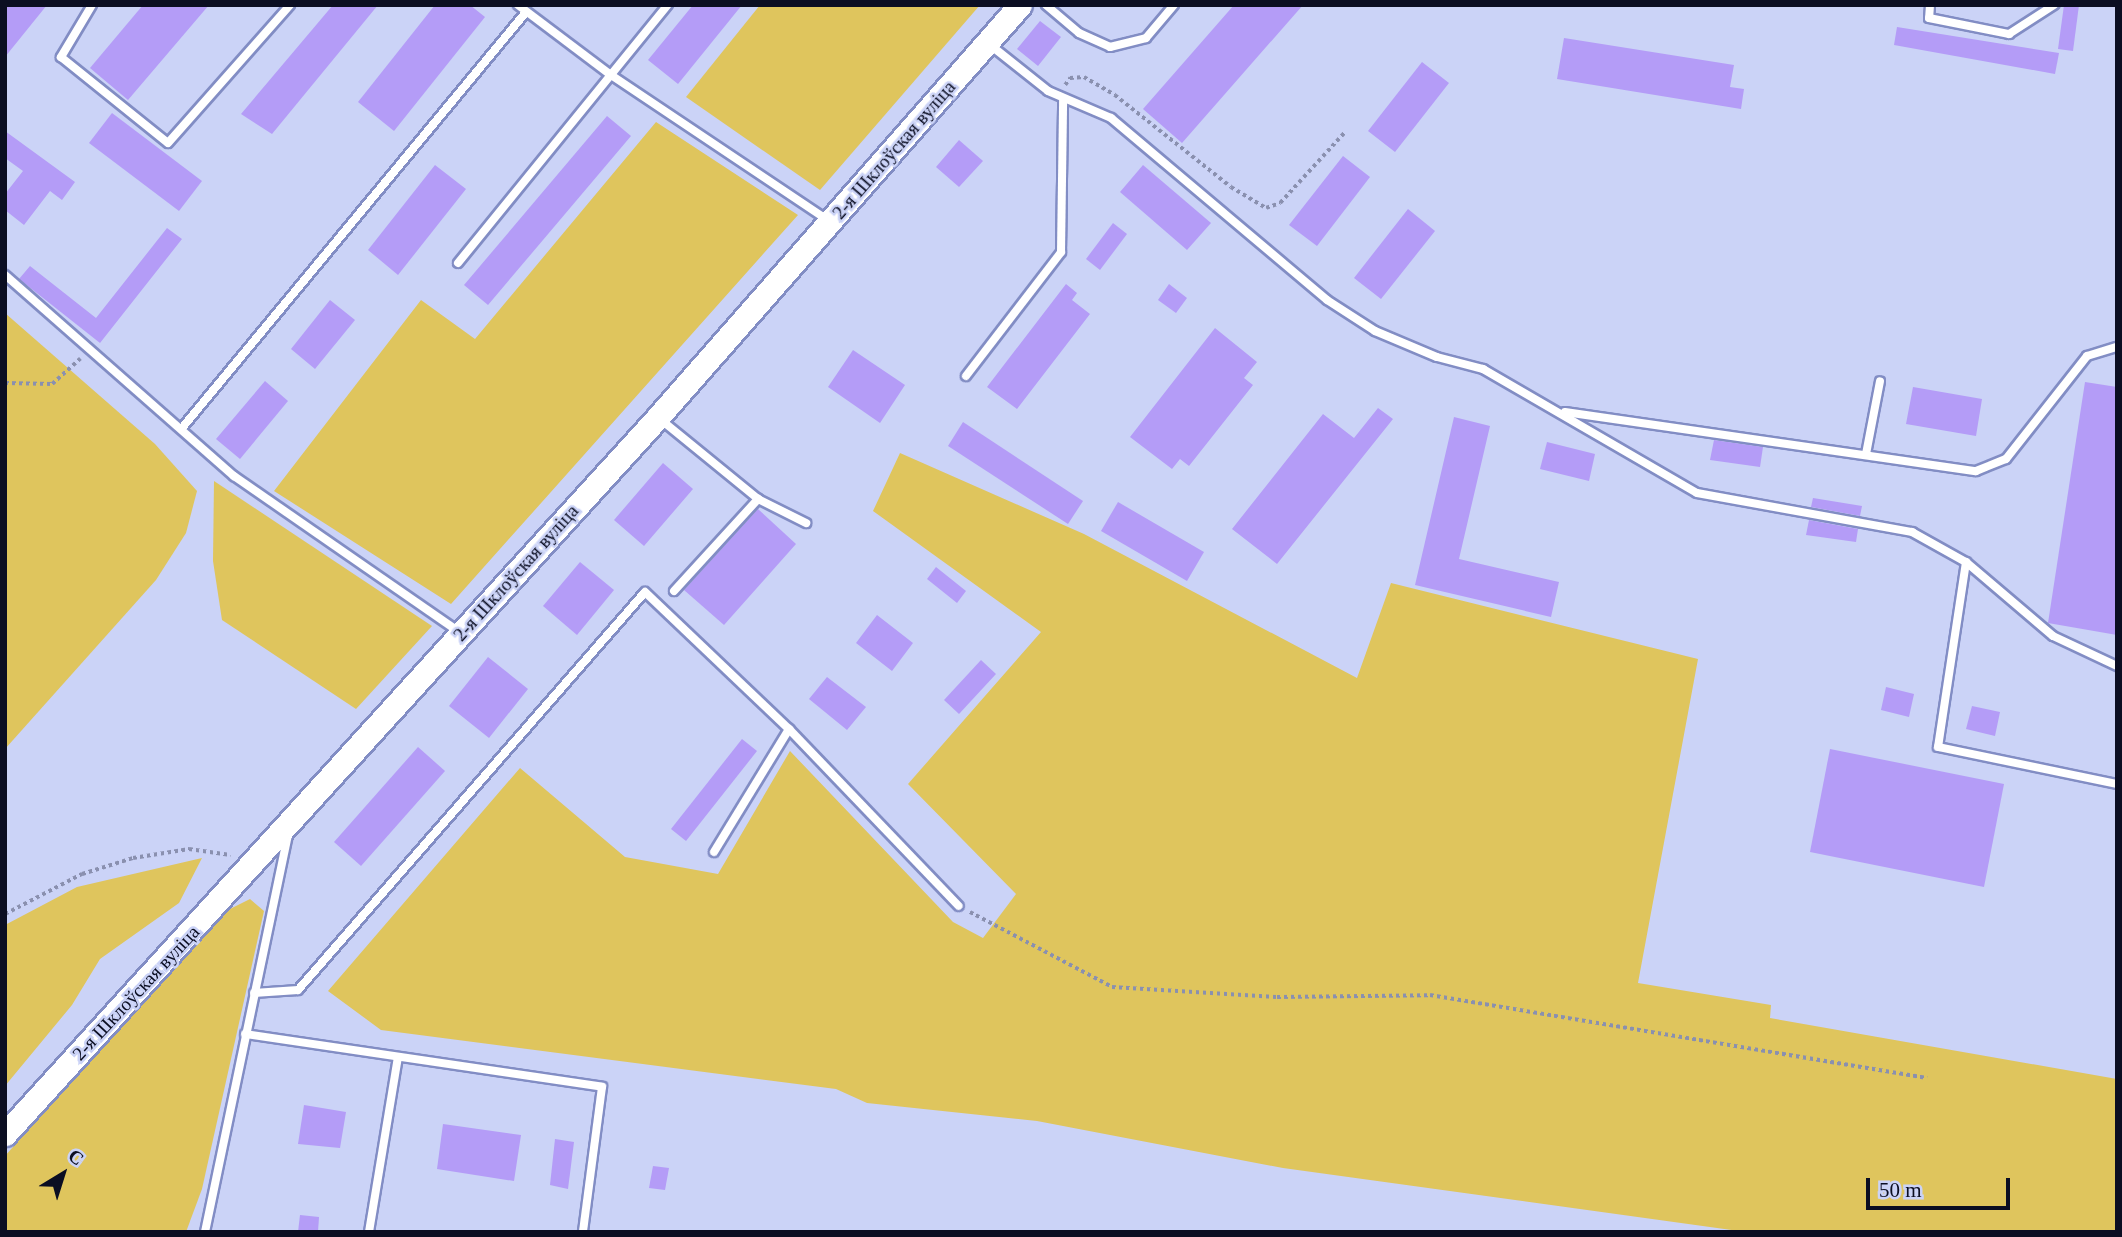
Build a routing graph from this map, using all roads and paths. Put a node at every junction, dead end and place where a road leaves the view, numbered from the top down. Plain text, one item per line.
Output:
1 (92, 5) edge
2 (290, 5) edge
3 (518, 5) edge
4 (668, 5) edge
5 (1020, 5) edge
6 (1046, 5) edge
7 (1174, 5) edge
8 (1930, 5) edge
9 (2054, 5) edge
10 (526, 12) junction
11 (987, 42) junction
12 (611, 75) junction
13 (1063, 100) junction
14 (1345, 132) dead end
15 (831, 222) junction
16 (458, 263) dead end
17 (5, 275) edge
18 (2117, 347) edge
19 (89, 348) junction
20 (966, 376) dead end
21 (1880, 382) dead end
22 (5, 383) edge
23 (1561, 412) junction
24 (658, 417) junction
25 (182, 428) junction
26 (1866, 454) junction
27 (758, 499) junction
28 (806, 523) dead end
29 (1966, 562) junction
30 (674, 591) dead end
31 (460, 633) junction
32 (2117, 666) edge
33 (789, 729) junction
34 (2117, 785) edge
35 (290, 825) junction
36 (714, 852) dead end
37 (248, 871) junction
38 (959, 906) joint
39 (5, 914) edge
40 (254, 993) junction
41 (245, 1034) junction
42 (398, 1057) junction
43 (1927, 1077) dead end
44 (5, 1134) edge
45 (205, 1232) edge
46 (369, 1232) edge
47 (583, 1232) edge

1 - 2 lane
3 - 10 lane
4 - 12 lane
5 - 11 street, 2-я Шклоўская вуліца
6 - 7 lane
8 - 9 lane
10 - 12 lane
10 - 25 lane
11 - 13 lane
11 - 15 street, 2-я Шклоўская вуліца
12 - 15 lane
12 - 16 lane
13 - 14 path
13 - 20 lane
13 - 23 lane
15 - 24 street, 2-я Шклоўская вуліца
17 - 19 lane
18 - 26 lane
19 - 22 path
19 - 25 lane
21 - 26 lane
23 - 26 lane
23 - 29 lane
24 - 27 lane
24 - 31 street, 2-я Шклоўская вуліца
25 - 31 lane
27 - 28 lane
27 - 30 lane
29 - 32 lane
29 - 34 lane
31 - 35 street, 2-я Шклоўская вуліца
33 - 36 lane
33 - 38 lane
33 - 40 lane
35 - 37 street, 2-я Шклоўская вуліца
35 - 40 lane
37 - 39 path
37 - 44 street, 2-я Шклоўская вуліца
38 - 43 path
40 - 41 lane
41 - 42 lane
41 - 45 lane
42 - 46 lane
42 - 47 lane

